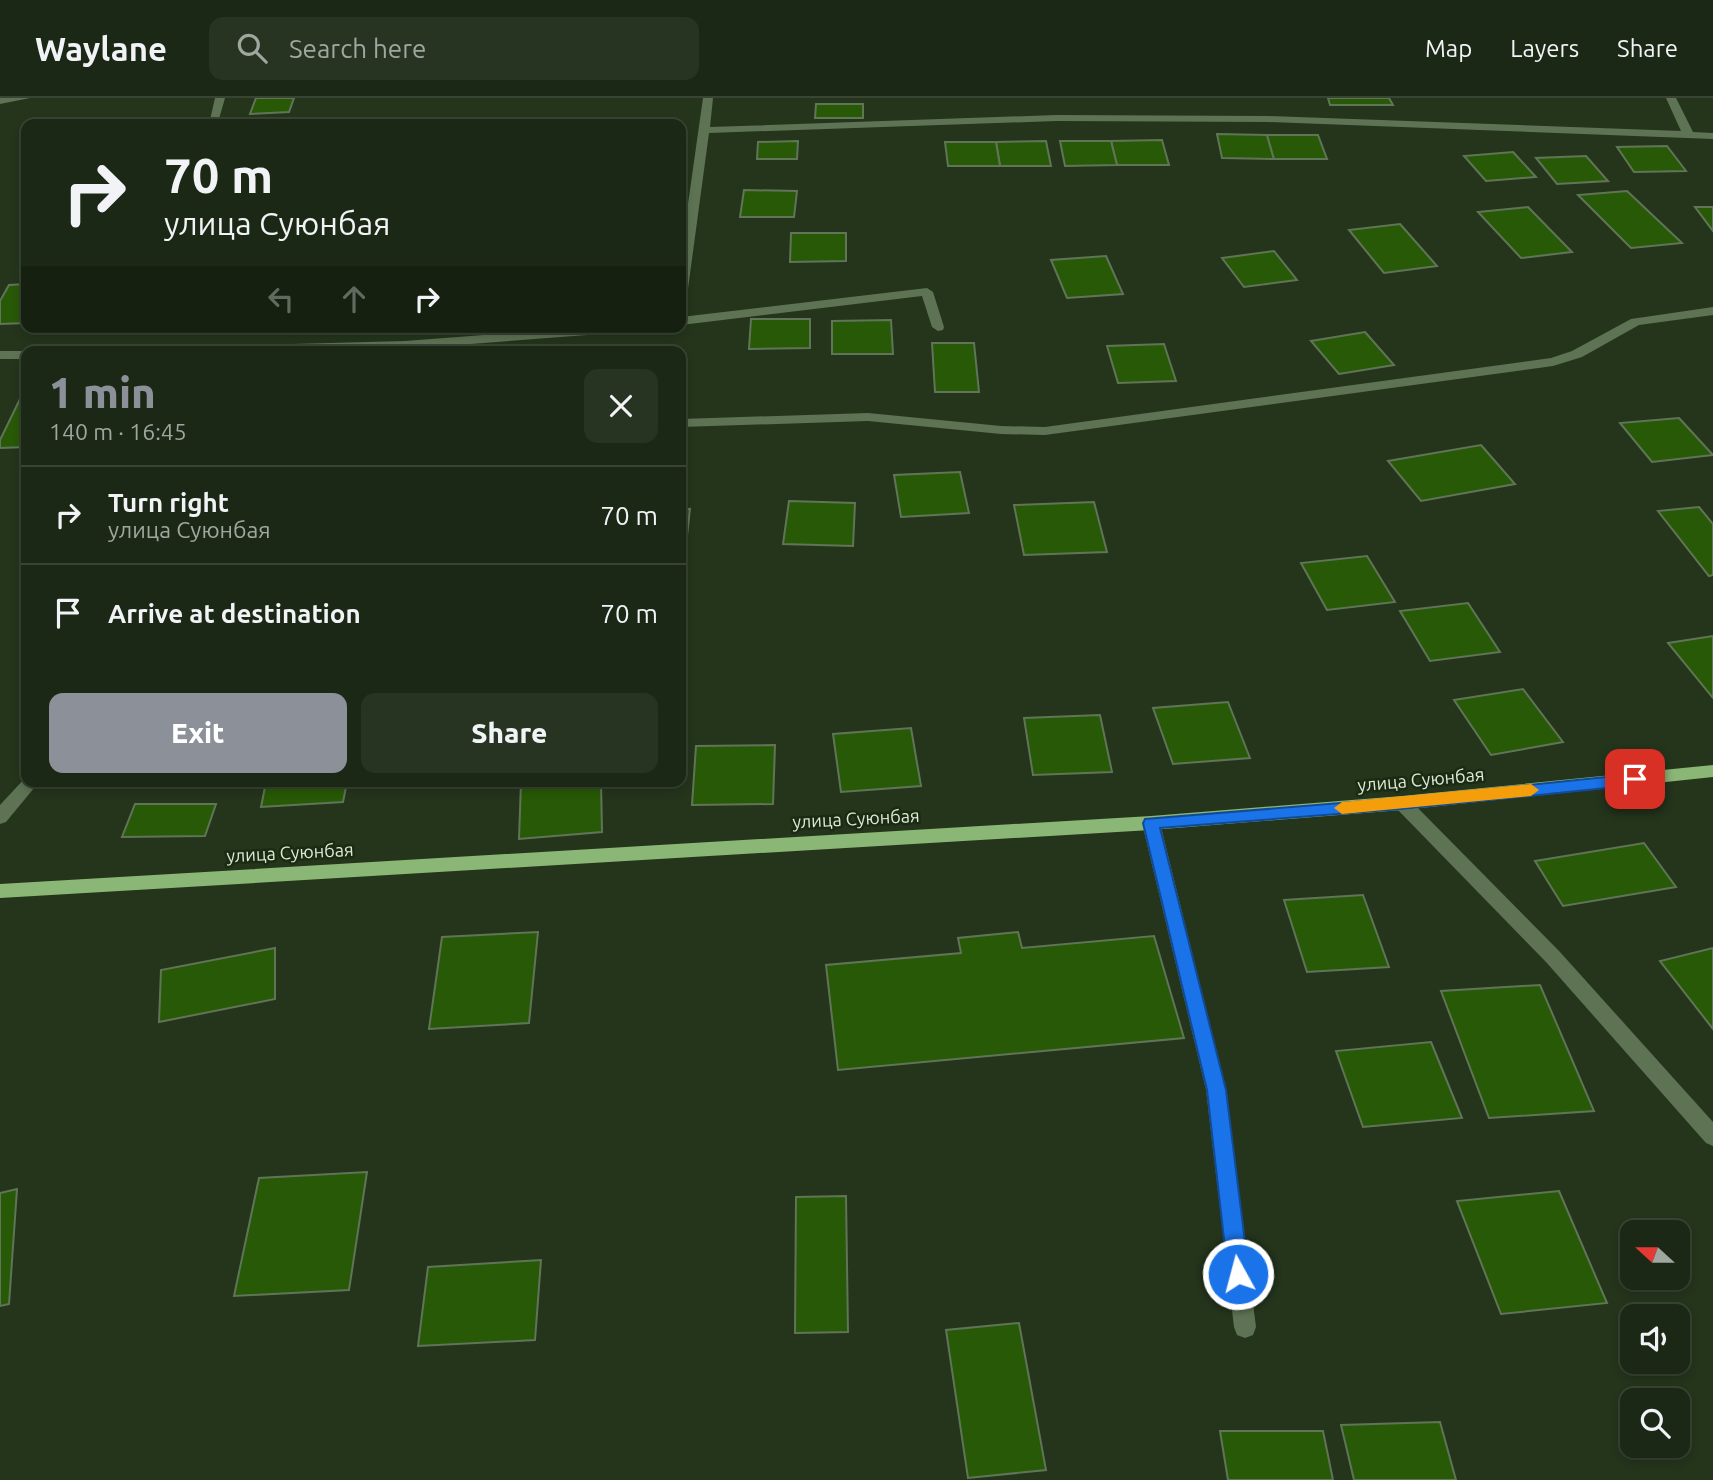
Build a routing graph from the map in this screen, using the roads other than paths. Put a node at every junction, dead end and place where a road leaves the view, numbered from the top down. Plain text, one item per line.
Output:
1 (25, 98) edge
2 (220, 98) edge
3 (708, 98) edge
4 (1671, 98) edge
5 (0, 101) edge
6 (214, 119) edge
7 (705, 130) junction
8 (1689, 136) junction
9 (1713, 136) edge
10 (686, 261) edge
11 (1713, 311) edge
12 (686, 320) edge
13 (938, 327) dead end
14 (572, 333) edge
15 (425, 346) edge
16 (0, 355) edge
17 (21, 355) edge
18 (686, 423) edge
19 (1713, 771) edge
20 (26, 787) edge
21 (1402, 803) junction
22 (0, 817) edge
23 (1151, 823) junction
24 (0, 891) edge
25 (1713, 1137) edge
26 (1245, 1327) dead end

1 - 5 street
2 - 6 street
3 - 7 street
4 - 8 street
7 - 8 street
7 - 10 street
8 - 9 street
11 - 18 street
12 - 13 street
14 - 15 street
16 - 17 street
19 - 21 main road, улица Суюнбая
20 - 22 street
21 - 23 main road, улица Суюнбая
21 - 25 street
23 - 24 main road, улица Суюнбая
23 - 26 street

